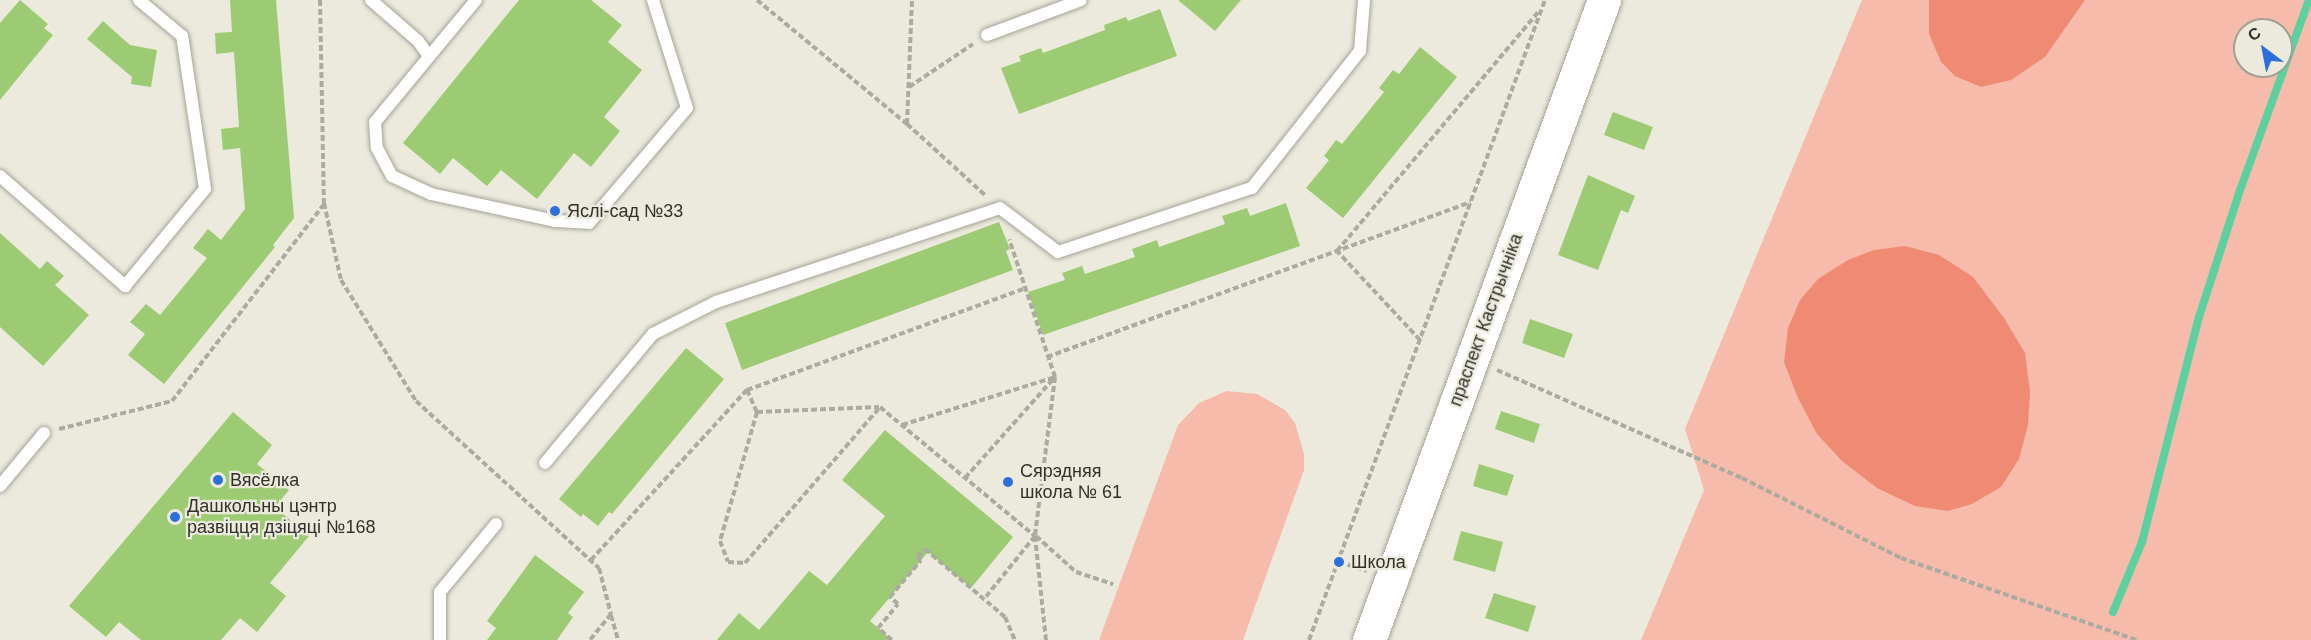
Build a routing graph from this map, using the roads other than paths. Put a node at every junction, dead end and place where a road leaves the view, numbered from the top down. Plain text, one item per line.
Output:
1 (139, 0) edge
2 (371, 0) edge
3 (477, 0) edge
4 (653, 0) edge
5 (1081, 0) edge
6 (1364, 0) edge
7 (1604, 0) edge
8 (987, 35) road end
9 (428, 55) junction
10 (0, 176) edge
11 (44, 433) road end
12 (545, 463) dead end
13 (0, 486) edge
14 (496, 524) dead end
15 (440, 640) edge
16 (1369, 640) edge

1 - 10 lane
2 - 9 lane
3 - 9 lane
4 - 9 lane
5 - 8 lane
6 - 12 lane
7 - 16 main road, праспект Кастрычніка
11 - 13 lane
14 - 15 lane

